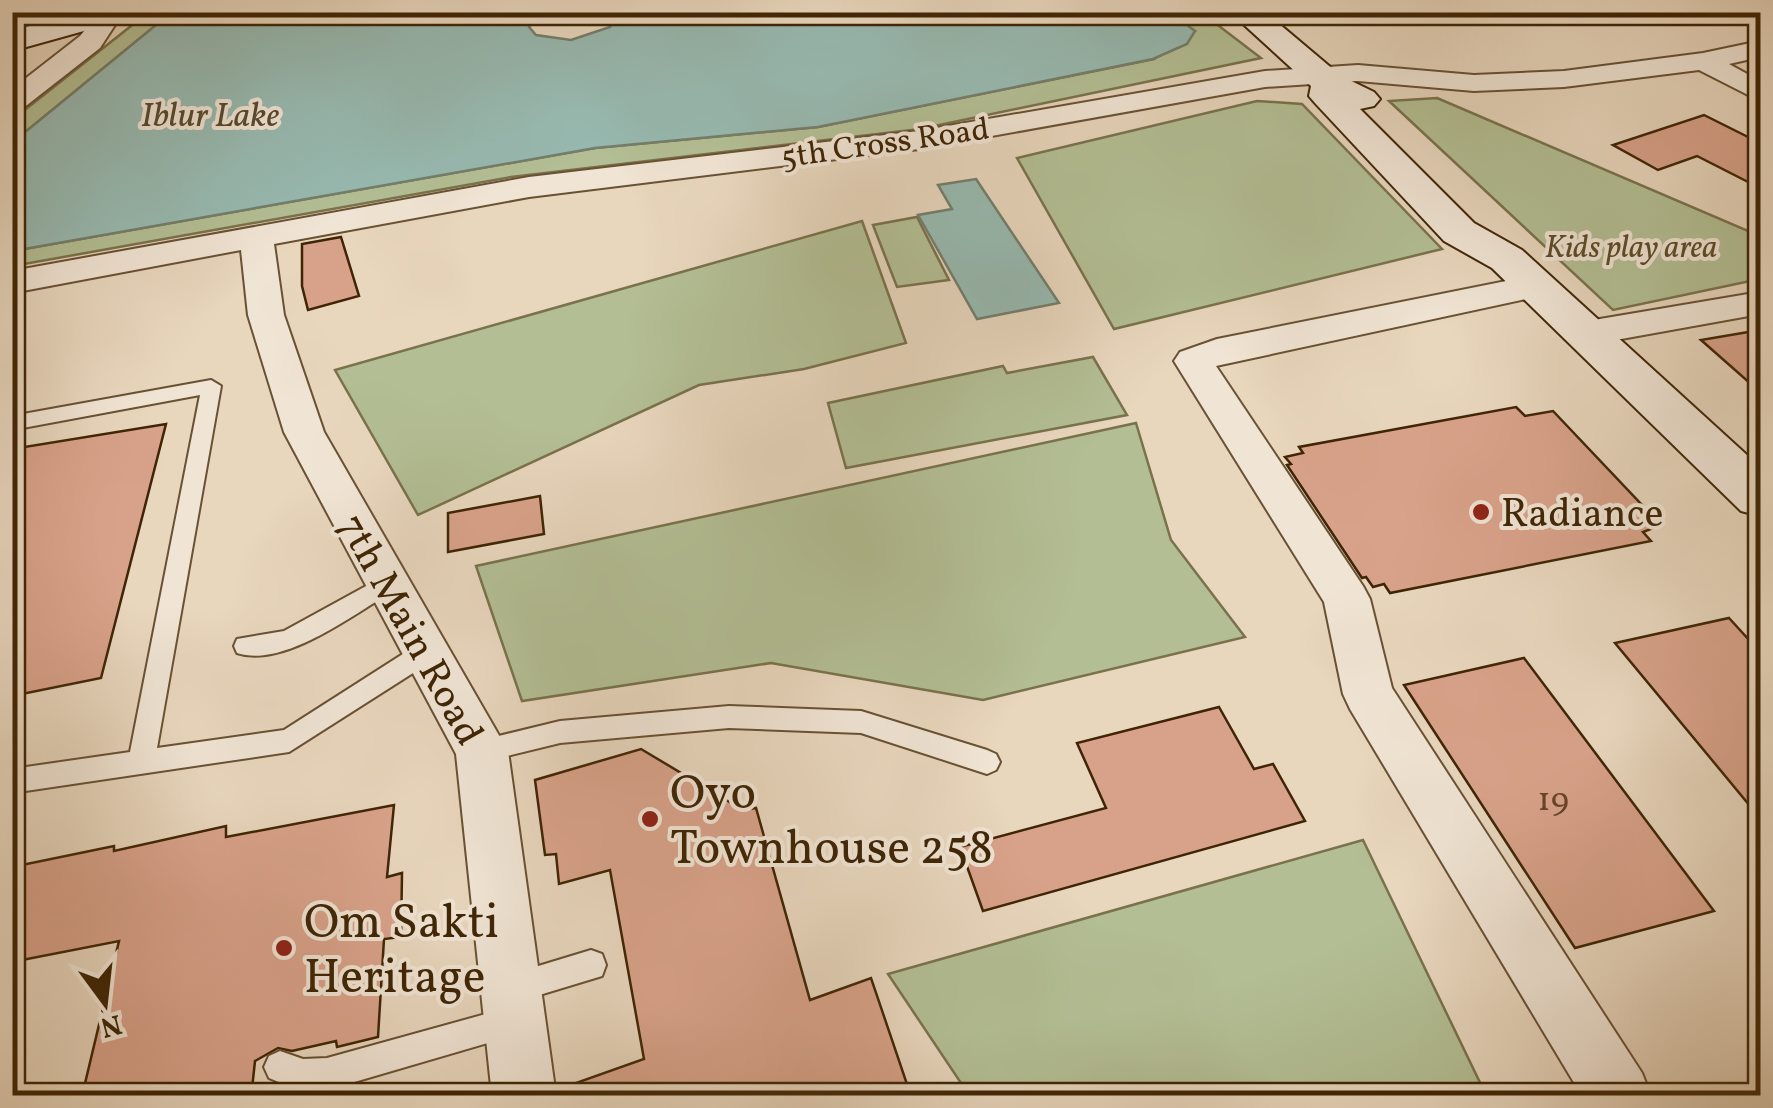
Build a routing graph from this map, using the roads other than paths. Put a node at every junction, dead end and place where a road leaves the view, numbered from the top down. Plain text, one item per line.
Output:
1 (45, 12) edge
2 (1245, 12) edge
3 (1476, 12) edge
4 (107, 15) edge
5 (1596, 19) dead end
6 (12, 21) edge
7 (12, 40) edge
8 (1760, 49) edge
9 (1703, 61) junction
10 (1325, 79) junction
11 (1760, 92) edge
12 (12, 103) edge
13 (256, 236) junction
14 (1521, 272) junction
15 (12, 282) edge
16 (1760, 303) edge
17 (1588, 333) junction
18 (12, 423) edge
19 (1760, 498) edge
20 (388, 583) junction
21 (246, 646) dead end
22 (426, 652) junction
23 (482, 751) junction
24 (142, 760) junction
25 (988, 762) dead end
26 (12, 781) edge
27 (591, 965) dead end
28 (512, 1005) junction
29 (280, 1068) dead end
30 (524, 1096) edge
31 (1618, 1096) edge

1 - 6 highway
2 - 10 street
3 - 5 lane
4 - 7 street
4 - 12 street
8 - 9 street, 5th Cross Road
9 - 10 street, 5th Cross Road
9 - 11 street
10 - 13 street, 5th Cross Road
10 - 14 street
13 - 15 street, 5th Cross Road
13 - 20 street, 7th Main Road
14 - 17 street
14 - 31 street
16 - 17 street
17 - 19 street
18 - 24 lane
20 - 21 lane
20 - 22 street, 7th Main Road
22 - 23 street, 7th Main Road
22 - 24 lane
23 - 25 lane
23 - 28 street, 7th Main Road
24 - 26 lane
27 - 28 lane
28 - 29 lane
28 - 30 street, 7th Main Road

